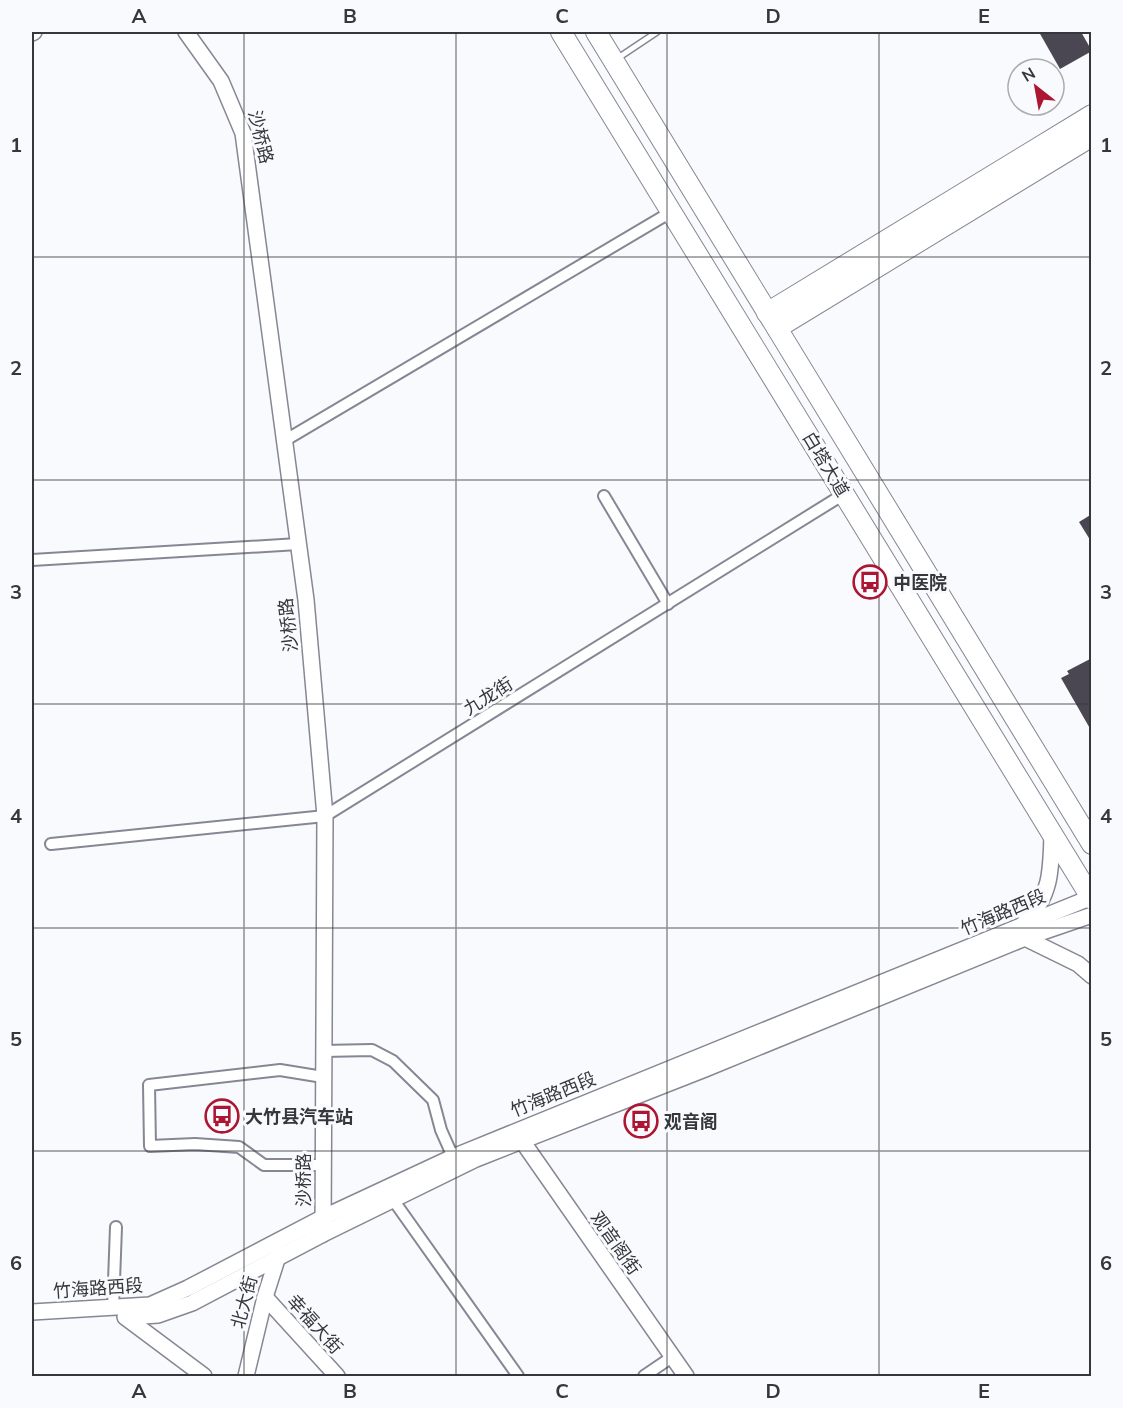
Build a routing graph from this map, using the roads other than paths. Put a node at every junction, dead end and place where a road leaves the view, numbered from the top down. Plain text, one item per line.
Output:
1 (186, 32) edge
2 (561, 32) edge
3 (596, 32) edge
4 (657, 32) edge
5 (614, 61) junction
6 (1092, 115) edge
7 (1092, 136) edge
8 (671, 212) junction
9 (772, 321) junction
10 (284, 441) junction
11 (844, 494) junction
12 (604, 496) dead end
13 (298, 544) junction
14 (32, 560) edge
15 (668, 604) junction
16 (325, 816) junction
17 (1084, 825) edge
18 (1052, 834) junction
19 (51, 844) dead end
20 (1092, 844) edge
21 (1091, 898) edge
22 (1092, 915) edge
23 (1022, 932) junction
24 (1092, 976) edge
25 (323, 1051) junction
26 (322, 1077) junction
27 (518, 1137) junction
28 (453, 1157) junction
29 (322, 1164) junction
30 (394, 1201) junction
31 (322, 1218) junction
32 (116, 1227) dead end
33 (323, 1234) junction
34 (284, 1239) junction
35 (277, 1258) junction
36 (265, 1297) junction
37 (32, 1312) edge
38 (119, 1313) junction
39 (32, 1323) edge
40 (672, 1357) junction
41 (204, 1377) edge
42 (246, 1377) edge
43 (337, 1377) edge
44 (518, 1377) edge
45 (645, 1377) edge
46 (686, 1377) edge

1 - 10 street, 沙桥路
2 - 8 highway, 白塔大道
3 - 5 highway, 白塔大道
4 - 5 lane
5 - 9 highway, 白塔大道
6 - 9 highway
7 - 9 highway
8 - 10 street
8 - 11 highway, 白塔大道
9 - 17 highway, 白塔大道
10 - 13 street, 沙桥路
11 - 15 street, 九龙街
11 - 18 highway, 白塔大道
12 - 15 street
13 - 14 street
13 - 16 street, 沙桥路
15 - 16 street, 九龙街
16 - 19 street
16 - 25 street, 沙桥路
17 - 20 highway, 白塔大道
18 - 21 highway, 白塔大道
18 - 23 street
21 - 23 street, 竹海路西段
22 - 23 street, 竹海路西段
23 - 24 street
23 - 27 street, 竹海路西段
25 - 26 street, 沙桥路
25 - 28 street
26 - 29 street, 沙桥路
26 - 29 street
27 - 28 street, 竹海路西段
27 - 30 street, 竹海路西段
27 - 40 street, 观音阁街
28 - 31 street, 竹海路西段
29 - 31 street, 沙桥路
30 - 33 street, 竹海路西段
30 - 44 street
31 - 33 street, 沙桥路
31 - 34 street, 竹海路西段
32 - 38 street
33 - 35 street, 竹海路西段
34 - 35 street, 北大街
34 - 38 street, 竹海路西段
35 - 36 street, 北大街
35 - 38 street, 竹海路西段
36 - 42 street, 北大街
36 - 43 street, 幸福大街
37 - 38 street, 竹海路西段
38 - 39 street, 竹海路西段
38 - 41 street, 竹海路西段
40 - 45 street
40 - 46 street, 观音阁街

